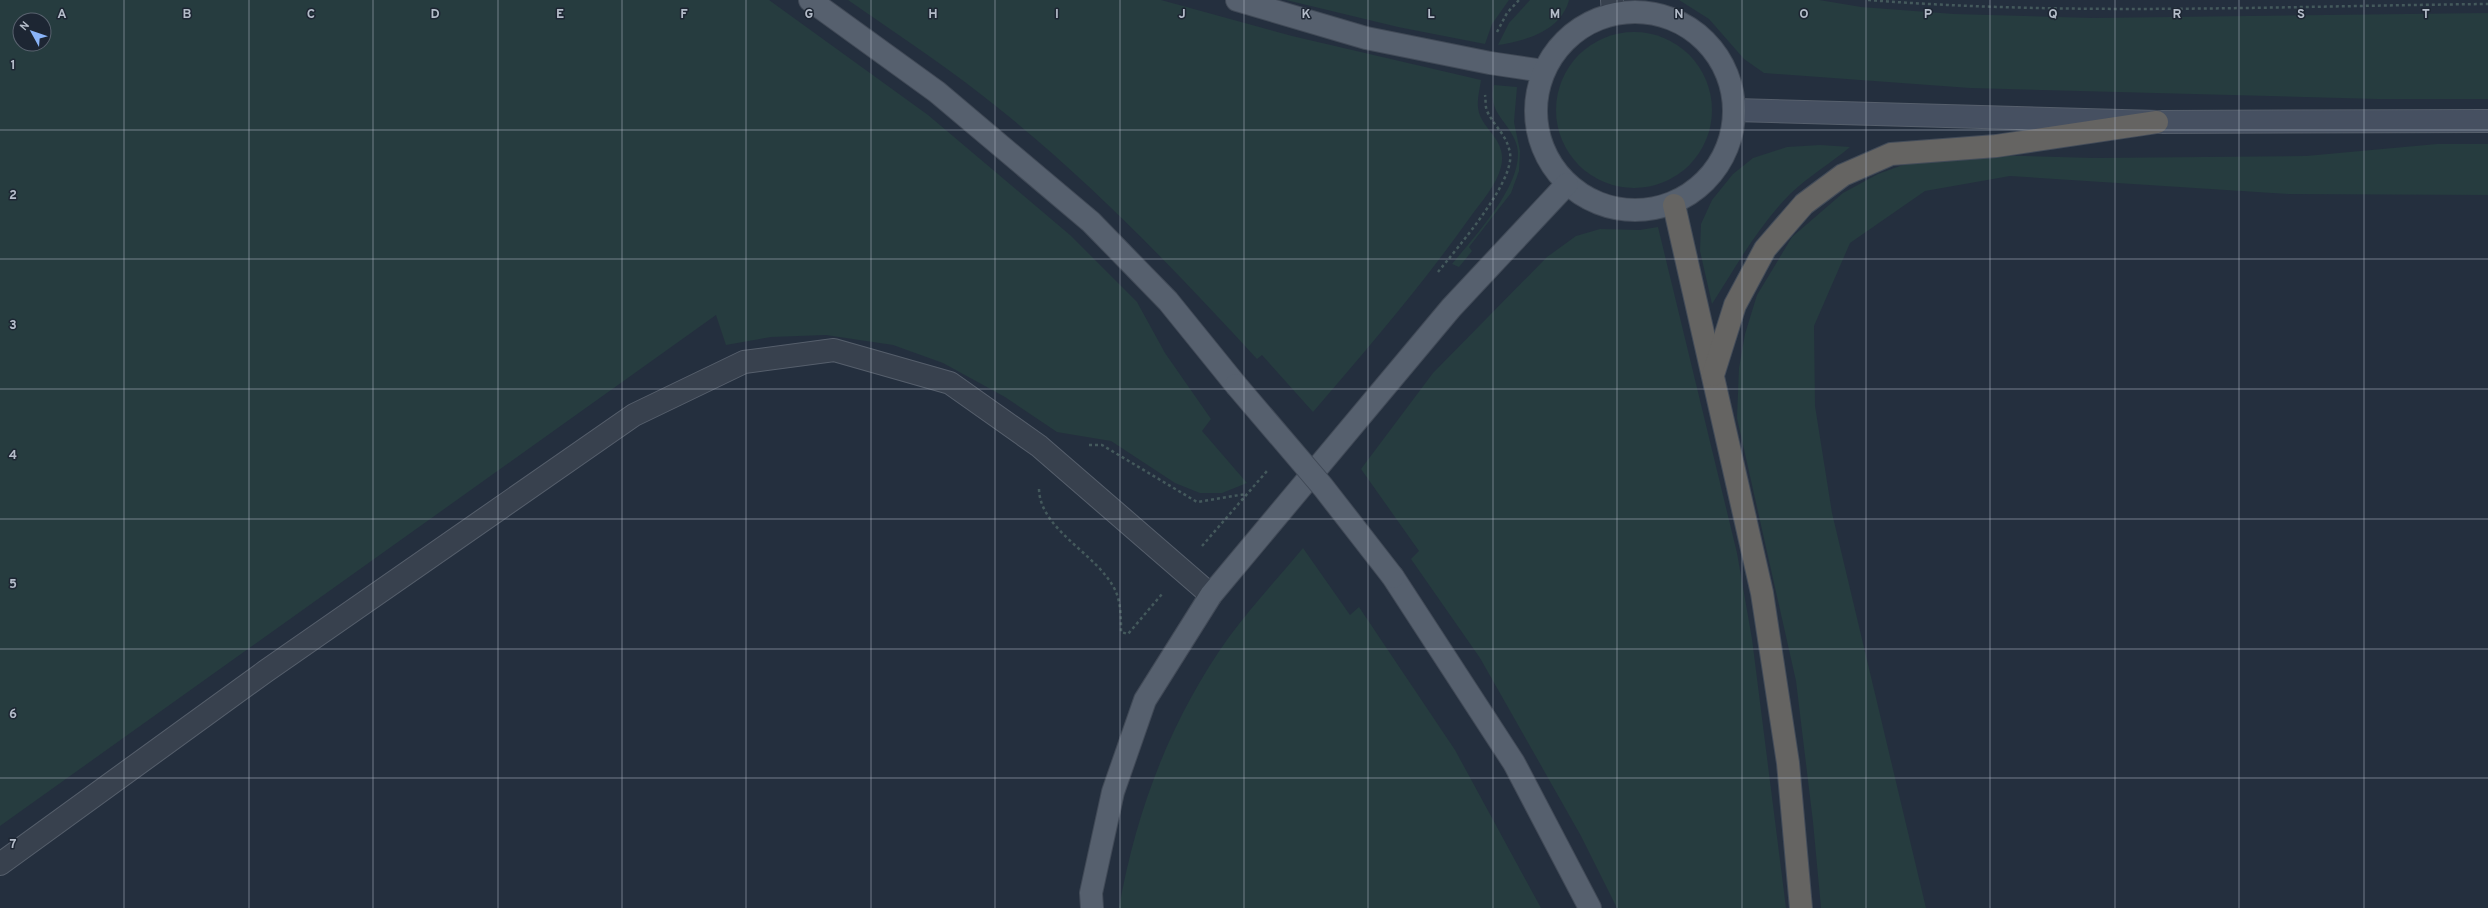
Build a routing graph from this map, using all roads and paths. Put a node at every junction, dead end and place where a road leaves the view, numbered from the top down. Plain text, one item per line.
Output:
1 (810, 0) edge
2 (1237, 0) edge
3 (1518, 0) edge
4 (1868, 0) edge
5 (2488, 4) edge
6 (1612, 7) edge
7 (1490, 63) junction
8 (1544, 71) junction
9 (1735, 110) junction
10 (2488, 121) edge
11 (2157, 122) junction
12 (1567, 184) junction
13 (1674, 205) junction
14 (1434, 277) dead end
15 (1712, 376) junction
16 (1273, 465) dead end
17 (1246, 494) dead end
18 (1211, 595) junction
19 (0, 864) edge
20 (1092, 908) edge
21 (1590, 908) edge
22 (1801, 908) edge

1 - 21 main road, bridge
2 - 7 main road
3 - 7 path
4 - 5 path
6 - 8 main road
6 - 9 main road
7 - 8 main road
7 - 14 path
8 - 12 main road
9 - 11 main road
9 - 13 main road
10 - 11 main road
11 - 15 highway
12 - 13 main road
12 - 18 main road
13 - 15 highway
15 - 22 highway
16 - 17 path
18 - 19 street
18 - 20 main road

